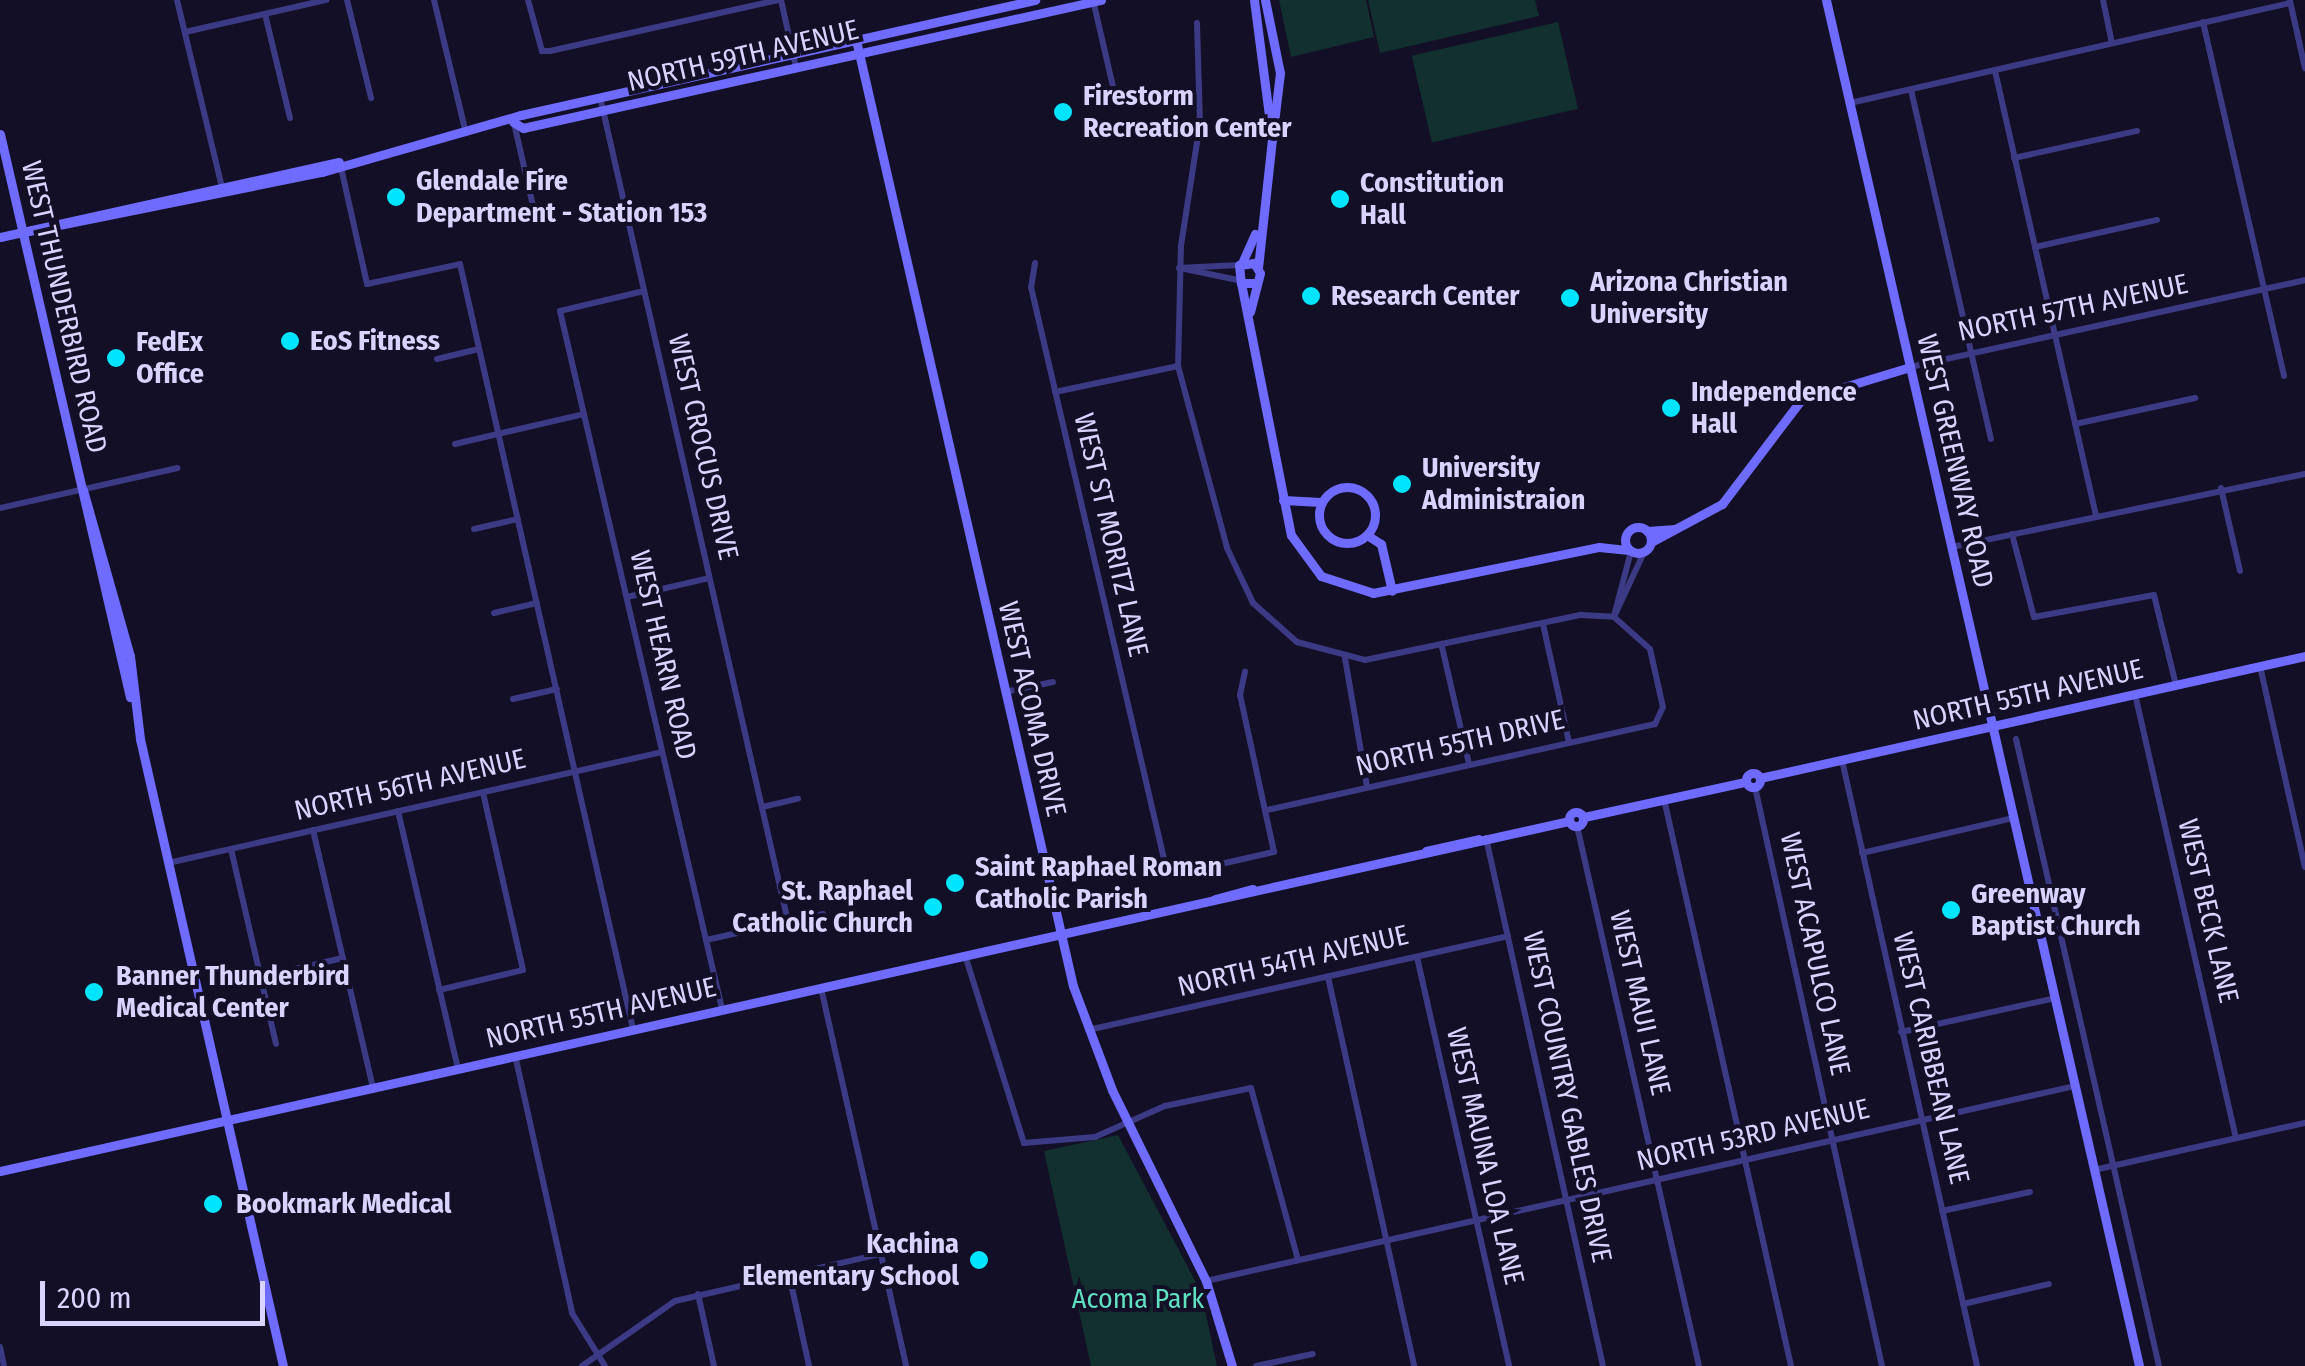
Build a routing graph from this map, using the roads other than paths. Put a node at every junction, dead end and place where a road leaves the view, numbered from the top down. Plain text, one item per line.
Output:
1 (177, 0) edge
2 (326, 0) edge
3 (347, 0) edge
4 (434, 0) edge
5 (528, 0) edge
6 (780, 0) edge
7 (1035, 0) edge
8 (1254, 0) edge
9 (1265, 0) edge
10 (1826, 0) edge
11 (2102, 0) edge
12 (1096, 1) edge
13 (2290, 1) edge
14 (265, 14) junction
15 (2203, 22) junction
16 (1198, 23) dead end
17 (184, 32) junction
18 (856, 40) junction
19 (2112, 43) junction
20 (793, 54) junction
21 (859, 54) junction
22 (796, 67) junction
23 (2305, 68) edge
24 (1995, 71) junction
25 (1910, 90) junction
26 (600, 97) junction
27 (371, 98) dead end
28 (1116, 100) dead end
29 (1850, 103) junction
30 (603, 110) junction
31 (290, 118) dead end
32 (514, 122) junction
33 (2137, 131) dead end
34 (466, 133) junction
35 (0, 134) edge
36 (1272, 140) junction
37 (2014, 158) junction
38 (339, 162) junction
39 (220, 181) junction
40 (224, 194) junction
41 (151, 196) junction
42 (121, 217) junction
43 (536, 220) dead end
44 (2157, 220) dead end
45 (1258, 227) junction
46 (24, 232) junction
47 (0, 237) edge
48 (2035, 247) junction
49 (1035, 263) dead end
50 (1241, 264) junction
51 (1258, 267) junction
52 (1179, 268) junction
53 (1211, 270) junction
54 (2305, 280) edge
55 (1239, 282) junction
56 (1256, 283) junction
57 (2264, 289) junction
58 (644, 291) junction
59 (1249, 320) junction
60 (2055, 335) junction
61 (480, 349) junction
62 (1972, 354) junction
63 (436, 359) dead end
64 (1178, 366) junction
65 (1910, 367) junction
66 (2284, 376) dead end
67 (1055, 392) junction
68 (2196, 398) dead end
69 (584, 414) junction
70 (2076, 424) junction
71 (498, 434) junction
72 (1991, 439) dead end
73 (454, 444) dead end
74 (178, 468) dead end
75 (2304, 473) edge
76 (2222, 488) junction
77 (83, 490) junction
78 (1283, 500) junction
79 (1321, 502) junction
80 (0, 508) edge
81 (2096, 515) junction
82 (518, 519) junction
83 (474, 529) dead end
84 (1675, 529) junction
85 (1647, 531) junction
86 (1628, 532) junction
87 (2012, 534) junction
88 (1367, 535) junction
89 (1600, 547) junction
90 (1648, 547) junction
91 (1952, 547) junction
92 (1630, 550) junction
93 (2240, 571) dead end
94 (710, 578) junction
95 (98, 580) junction
96 (1626, 586) junction
97 (1392, 590) junction
98 (626, 597) junction
99 (537, 603) junction
100 (494, 613) dead end
101 (1614, 617) junction
102 (1543, 624) junction
103 (1442, 648) junction
104 (130, 656) junction
105 (2305, 656) edge
106 (1345, 658) junction
107 (2260, 666) junction
108 (1246, 672) dead end
109 (1053, 682) dead end
110 (2176, 685) junction
111 (557, 689) junction
112 (1005, 692) junction
113 (2135, 694) junction
114 (132, 699) junction
115 (514, 699) dead end
116 (1993, 726) junction
117 (2016, 738) dead end
118 (1570, 742) junction
119 (662, 752) junction
120 (1842, 760) junction
121 (1469, 764) junction
122 (576, 771) junction
123 (1754, 782) junction
124 (1367, 787) junction
125 (482, 791) junction
126 (798, 799) dead end
127 (1664, 799) junction
128 (762, 807) junction
129 (1266, 810) junction
130 (398, 811) junction
131 (2014, 818) junction
132 (1577, 821) junction
133 (314, 830) junction
134 (1486, 838) junction
135 (231, 849) junction
136 (1862, 852) junction
137 (168, 862) junction
138 (2305, 867) edge
139 (824, 914) dead end
140 (788, 922) junction
141 (2058, 929) junction
142 (2040, 933) junction
143 (1060, 934) junction
144 (1508, 936) junction
145 (706, 940) junction
146 (965, 955) junction
147 (1417, 957) junction
148 (343, 958) junction
149 (260, 977) junction
150 (1328, 977) junction
151 (820, 987) junction
152 (440, 990) junction
153 (2054, 998) junction
154 (722, 1009) junction
155 (633, 1029) junction
156 (1087, 1030) junction
157 (1901, 1032) junction
158 (276, 1044) dead end
159 (515, 1055) junction
160 (458, 1068) junction
161 (2075, 1086) junction
162 (373, 1087) junction
163 (227, 1120) junction
164 (1922, 1120) junction
165 (1128, 1122) junction
166 (2305, 1123) edge
167 (2236, 1138) junction
168 (1832, 1140) junction
169 (1745, 1160) junction
170 (2113, 1166) junction
171 (0, 1170) edge
172 (2094, 1170) junction
173 (1656, 1180) junction
174 (2030, 1192) dead end
175 (1566, 1200) junction
176 (1942, 1210) junction
177 (1477, 1220) junction
178 (1386, 1240) junction
179 (880, 1254) junction
180 (1298, 1260) junction
181 (788, 1274) junction
182 (1206, 1281) junction
183 (2049, 1284) dead end
184 (698, 1294) junction
185 (1963, 1304) junction
186 (0, 1348) edge
187 (595, 1354) junction
188 (1313, 1354) dead end
189 (4, 1366) edge
190 (283, 1366) edge
191 (582, 1366) edge
192 (605, 1366) edge
193 (714, 1366) edge
194 (809, 1366) edge
195 (906, 1366) edge
196 (1232, 1366) edge
197 (1256, 1366) edge
198 (1414, 1366) edge
199 (1508, 1366) edge
200 (1604, 1366) edge
201 (1698, 1366) edge
202 (1791, 1366) edge
203 (1882, 1366) edge
204 (1977, 1366) edge
205 (2139, 1366) edge
206 (2159, 1366) edge

1 - 17 street
2 - 14 street
3 - 27 street
4 - 34 street
5 - 6 street
6 - 20 street
7 - 18 street, NORTH 59TH AVENUE
8 - 36 street
9 - 36 street
10 - 29 street, WEST GREENWAY ROAD
11 - 19 street
12 - 21 street, NORTH 59TH AVENUE
12 - 28 street
13 - 15 street
13 - 23 street
14 - 17 street
14 - 31 street
15 - 19 street
15 - 57 street
16 - 52 street
17 - 39 street
18 - 20 street, NORTH 59TH AVENUE
18 - 21 street, WEST ACOMA DRIVE
19 - 24 street
20 - 22 street
20 - 26 street, NORTH 59TH AVENUE
21 - 22 street, NORTH 59TH AVENUE
21 - 112 street, WEST ACOMA DRIVE
22 - 30 street, NORTH 59TH AVENUE
24 - 25 street
24 - 37 street
25 - 29 street
25 - 62 street
26 - 30 street, WEST CROCUS DRIVE
26 - 32 street, NORTH 59TH AVENUE
29 - 65 street, WEST GREENWAY ROAD
30 - 32 street, NORTH 59TH AVENUE
30 - 58 street, WEST CROCUS DRIVE
32 - 34 street, NORTH 59TH AVENUE
32 - 43 street
33 - 37 street
34 - 38 street, NORTH 59TH AVENUE
35 - 46 street, WEST THUNDERBIRD ROAD
36 - 45 street
37 - 48 street
38 - 39 street, NORTH 59TH AVENUE
38 - 40 street, NORTH 59TH AVENUE
38 - 61 street
39 - 40 street
39 - 41 street, NORTH 59TH AVENUE
40 - 42 street, NORTH 59TH AVENUE
41 - 42 street
41 - 46 street, NORTH 59TH AVENUE
42 - 46 street, NORTH 59TH AVENUE
44 - 48 street
45 - 50 street
45 - 51 street
46 - 47 street, NORTH 59TH AVENUE
46 - 77 street, WEST THUNDERBIRD ROAD
48 - 60 street
49 - 67 street, WEST ST MORITZ LANE
50 - 51 street
50 - 53 street
50 - 55 street
51 - 56 street
52 - 53 street
52 - 64 street
53 - 55 street
54 - 57 street, NORTH 57TH AVENUE
55 - 56 street
55 - 59 street
56 - 59 street
57 - 60 street, NORTH 57TH AVENUE
57 - 66 street
58 - 69 street, WEST HEARN ROAD
58 - 94 street, WEST CROCUS DRIVE
59 - 78 street
60 - 62 street, NORTH 57TH AVENUE
60 - 70 street
61 - 63 street
61 - 71 street
62 - 65 street, NORTH 57TH AVENUE
62 - 72 street
64 - 67 street
64 - 106 street
65 - 84 street, NORTH 57TH AVENUE
65 - 91 street, WEST GREENWAY ROAD
67 - 129 street, WEST ST MORITZ LANE
68 - 70 street
69 - 71 street
69 - 98 street, WEST HEARN ROAD
70 - 81 street
71 - 73 street
71 - 82 street
74 - 77 street
75 - 76 street
76 - 81 street
76 - 93 street
77 - 80 street
77 - 95 street, WEST THUNDERBIRD ROAD
77 - 104 street, WEST THUNDERBIRD ROAD
78 - 79 street
78 - 97 street
79 - 88 street
79 - 88 street
81 - 87 street
82 - 83 street
82 - 99 street
84 - 85 street, NORTH 57TH AVENUE
84 - 90 street, NORTH 57TH AVENUE
85 - 86 street, NORTH 57TH AVENUE
85 - 90 street
86 - 89 street
86 - 92 street
87 - 91 street
87 - 110 street
88 - 97 street
89 - 92 street
89 - 97 street
90 - 92 street
90 - 96 street
91 - 116 street, WEST GREENWAY ROAD
92 - 96 street
94 - 98 street
94 - 128 street, WEST CROCUS DRIVE
95 - 104 street
95 - 114 street, WEST THUNDERBIRD ROAD
96 - 101 street
98 - 119 street, WEST HEARN ROAD
99 - 100 street
99 - 111 street
101 - 102 street
101 - 118 street, NORTH 55TH DRIVE
102 - 103 street
102 - 118 street
103 - 106 street
103 - 121 street
104 - 114 street, WEST THUNDERBIRD ROAD
105 - 107 street, NORTH 55TH AVENUE
106 - 124 street
107 - 110 street, NORTH 55TH AVENUE
107 - 138 street
108 - 129 street
109 - 112 street
110 - 113 street, NORTH 55TH AVENUE
111 - 115 street
111 - 122 street
112 - 143 street, WEST ACOMA DRIVE
113 - 116 street, NORTH 55TH AVENUE
113 - 167 street, WEST BECK LANE
114 - 137 street, WEST THUNDERBIRD ROAD
116 - 120 street, NORTH 55TH AVENUE
116 - 131 street, WEST GREENWAY ROAD
117 - 141 street
118 - 121 street, NORTH 55TH DRIVE
119 - 122 street, NORTH 56TH AVENUE
119 - 145 street, WEST HEARN ROAD
120 - 123 street, NORTH 55TH AVENUE
120 - 136 street, WEST CARIBBEAN LANE
121 - 124 street, NORTH 55TH DRIVE
122 - 125 street, NORTH 56TH AVENUE
122 - 155 street
123 - 127 street, NORTH 55TH AVENUE
123 - 168 street, WEST ACAPULCO LANE
124 - 129 street, NORTH 55TH DRIVE
125 - 130 street, NORTH 56TH AVENUE
125 - 152 street
126 - 128 street
127 - 132 street, NORTH 55TH AVENUE
127 - 169 street
128 - 140 street, WEST CROCUS DRIVE
130 - 133 street, NORTH 56TH AVENUE
130 - 152 street
131 - 136 street
131 - 142 street, WEST GREENWAY ROAD
132 - 134 street, NORTH 55TH AVENUE
132 - 173 street, WEST MAUI LANE
133 - 135 street, NORTH 56TH AVENUE
133 - 148 street
134 - 143 street, NORTH 55TH AVENUE
134 - 144 street, WEST COUNTRY GABLES DRIVE
135 - 137 street, NORTH 56TH AVENUE
135 - 149 street
136 - 157 street, WEST CARIBBEAN LANE
137 - 163 street, WEST THUNDERBIRD ROAD
139 - 140 street
140 - 145 street
141 - 142 street
141 - 170 street
142 - 153 street, WEST GREENWAY ROAD
143 - 146 street, NORTH 55TH AVENUE
143 - 156 street, WEST ACOMA DRIVE
144 - 147 street, NORTH 54TH AVENUE
144 - 175 street, WEST COUNTRY GABLES DRIVE
145 - 154 street, WEST HEARN ROAD
146 - 151 street, NORTH 55TH AVENUE
146 - 165 street
147 - 150 street, NORTH 54TH AVENUE
147 - 177 street, WEST MAUNA LOA LANE
148 - 149 street
148 - 162 street
149 - 158 street
150 - 156 street, NORTH 54TH AVENUE
150 - 178 street
151 - 154 street, NORTH 55TH AVENUE
151 - 179 street
152 - 160 street
153 - 157 street
153 - 161 street, WEST GREENWAY ROAD
154 - 155 street, NORTH 55TH AVENUE
155 - 159 street, NORTH 55TH AVENUE
156 - 165 street, WEST ACOMA DRIVE
157 - 164 street, WEST CARIBBEAN LANE
159 - 160 street, NORTH 55TH AVENUE
159 - 187 street
160 - 162 street, NORTH 55TH AVENUE
161 - 164 street, NORTH 53RD AVENUE
161 - 172 street, WEST GREENWAY ROAD
162 - 163 street, NORTH 55TH AVENUE
163 - 171 street, NORTH 55TH AVENUE
163 - 190 street, WEST THUNDERBIRD ROAD
164 - 168 street, NORTH 53RD AVENUE
164 - 176 street, WEST CARIBBEAN LANE
165 - 180 street
165 - 182 street, WEST ACOMA DRIVE
166 - 167 street
167 - 170 street
168 - 169 street, NORTH 53RD AVENUE
168 - 203 street, WEST ACAPULCO LANE
169 - 173 street, NORTH 53RD AVENUE
169 - 202 street
170 - 172 street
170 - 206 street
172 - 205 street, WEST GREENWAY ROAD
173 - 175 street, NORTH 53RD AVENUE
173 - 201 street, WEST MAUI LANE
174 - 176 street
175 - 177 street, NORTH 53RD AVENUE
175 - 200 street, WEST COUNTRY GABLES DRIVE
176 - 185 street, WEST CARIBBEAN LANE
177 - 178 street, NORTH 53RD AVENUE
177 - 199 street, WEST MAUNA LOA LANE
178 - 180 street, NORTH 53RD AVENUE
178 - 198 street
179 - 181 street
179 - 195 street
180 - 182 street, NORTH 53RD AVENUE
181 - 184 street
181 - 194 street
182 - 196 street, WEST ACOMA DRIVE
183 - 185 street
184 - 187 street
184 - 193 street
185 - 204 street, WEST CARIBBEAN LANE
186 - 189 street
187 - 191 street
187 - 192 street
188 - 197 street

